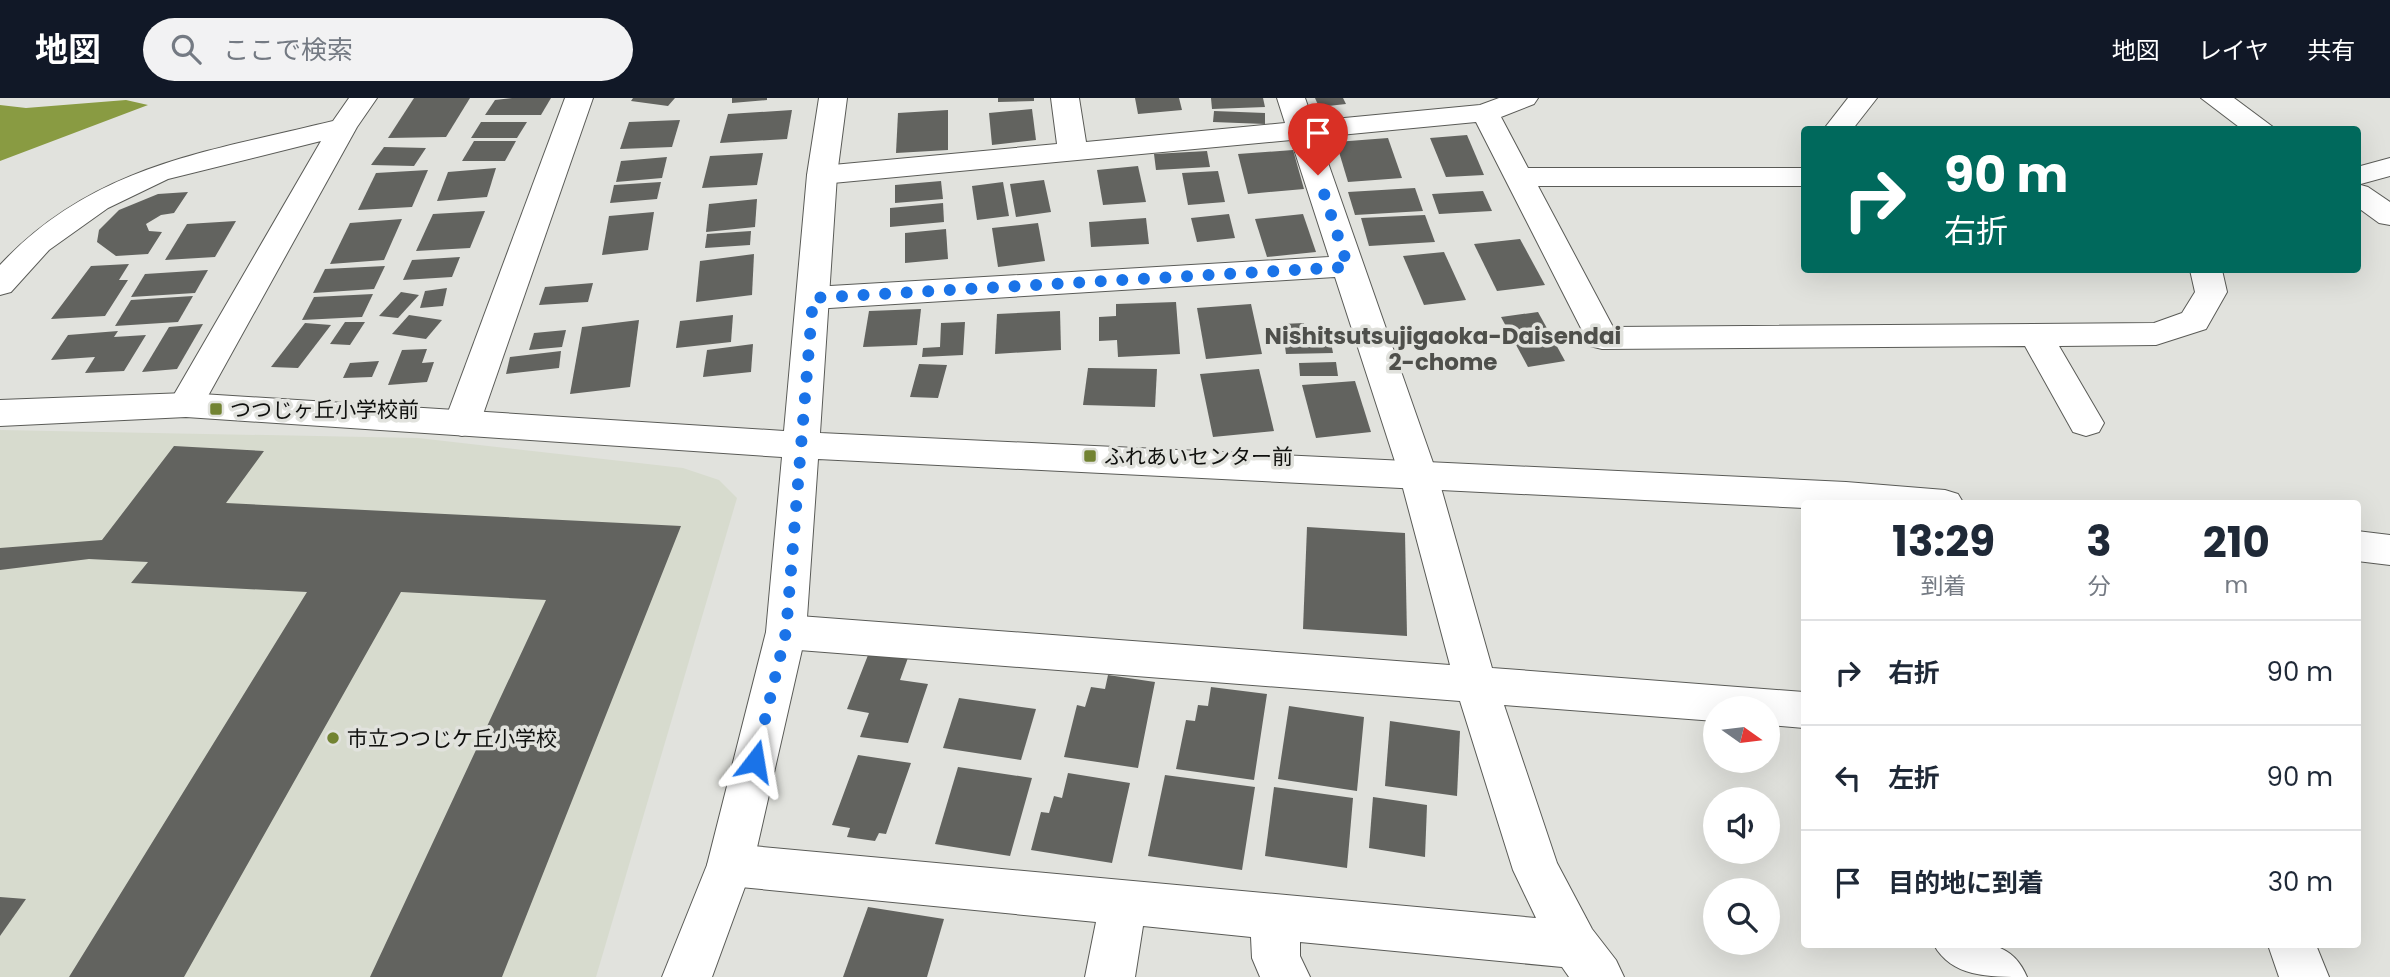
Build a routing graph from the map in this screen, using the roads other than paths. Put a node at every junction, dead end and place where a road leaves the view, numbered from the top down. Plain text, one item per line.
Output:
1 (363, 98) edge
2 (579, 98) edge
3 (833, 98) edge
4 (1065, 98) edge
5 (1291, 98) edge
6 (1524, 98) edge
7 (1863, 98) edge
8 (2216, 98) edge
9 (1485, 113) junction
10 (1840, 126) edge
11 (2257, 126) edge
12 (343, 127) junction
13 (1302, 130) junction
14 (1073, 152) junction
15 (2390, 167) edge
16 (2361, 175) edge
17 (822, 176) junction
18 (1519, 177) junction
19 (1801, 177) edge
20 (2361, 196) edge
21 (2390, 216) edge
22 (1348, 267) junction
23 (2207, 273) edge
24 (0, 285) edge
25 (813, 298) junction
26 (2035, 334) junction
27 (186, 405) junction
28 (0, 413) edge
29 (462, 423) junction
30 (2086, 423) dead end
31 (802, 445) junction
32 (1419, 477) junction
33 (1896, 500) edge
34 (2361, 546) edge
35 (2390, 550) edge
36 (786, 632) junction
37 (1476, 685) junction
38 (1801, 716) edge
39 (730, 865) junction
40 (1123, 902) junction
41 (1275, 917) junction
42 (1962, 948) edge
43 (2293, 948) edge
44 (1587, 961) edge
45 (687, 977) edge
46 (1110, 977) edge
47 (1285, 977) edge
48 (2002, 977) edge
49 (2304, 977) edge

1 - 12 street
2 - 29 street
3 - 17 street
4 - 14 street
5 - 13 street
6 - 9 street
7 - 10 street
8 - 11 street
9 - 13 street
9 - 18 street
12 - 24 street
12 - 27 street
13 - 14 street
13 - 22 street
14 - 17 street
15 - 16 street
17 - 25 street
18 - 19 street
18 - 26 street
20 - 21 street
22 - 25 street
22 - 32 street
23 - 26 street
25 - 31 street
26 - 30 street
27 - 28 street
27 - 29 street
29 - 31 street
31 - 32 street
31 - 36 street
32 - 33 street
32 - 37 street
34 - 35 street
36 - 37 street
36 - 39 street
37 - 38 street
37 - 44 street
39 - 40 street
39 - 45 street
40 - 41 street
40 - 46 street
41 - 44 street
41 - 47 street
42 - 48 street
43 - 49 street

